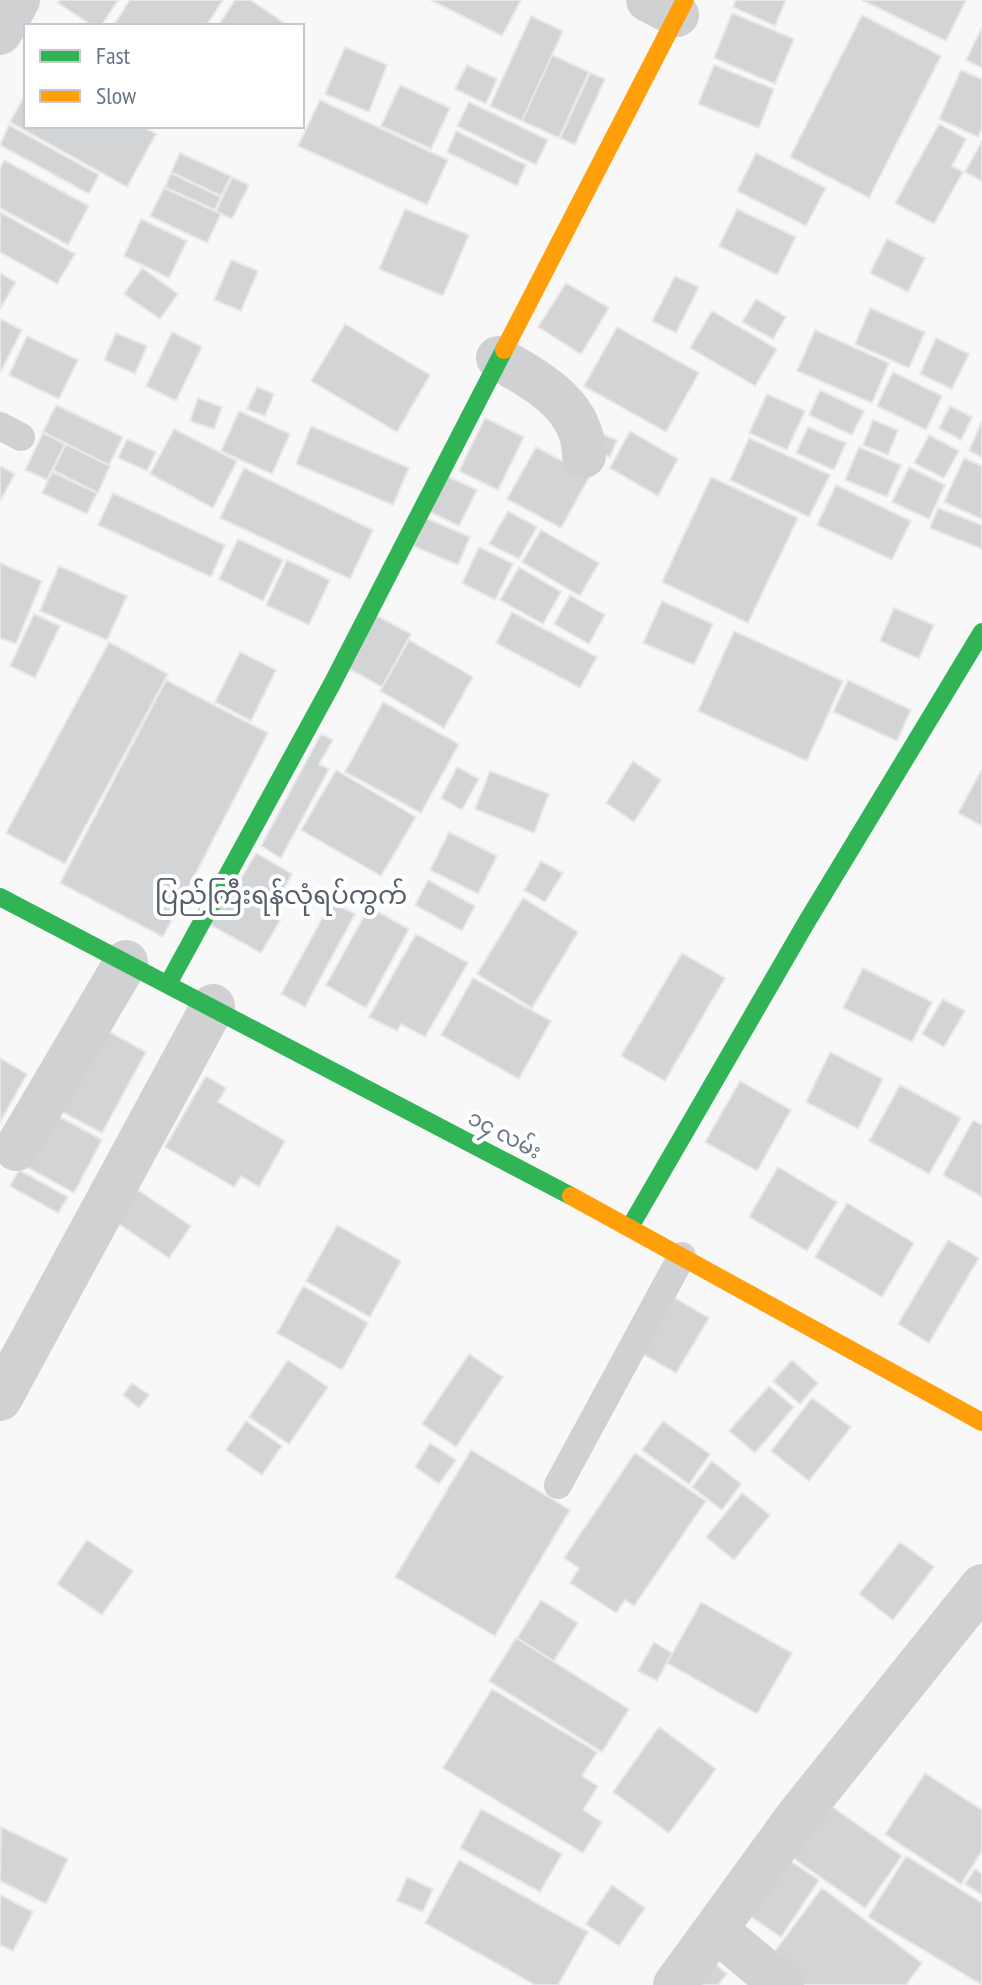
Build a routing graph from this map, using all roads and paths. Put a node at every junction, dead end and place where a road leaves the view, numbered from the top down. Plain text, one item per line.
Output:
1 (18, 0) edge
2 (670, 5) edge
3 (0, 33) edge
4 (498, 358) junction
5 (584, 456) dead end
6 (982, 632) edge
7 (0, 897) edge
8 (126, 962) junction
9 (168, 984) junction
10 (213, 1006) junction
11 (16, 1149) dead end
12 (630, 1227) junction
13 (682, 1256) junction
14 (0, 1399) edge
15 (982, 1422) edge
16 (558, 1485) dead end
17 (982, 1586) edge
18 (717, 1931) junction
19 (675, 1985) edge
20 (782, 1985) edge

1 - 3 street
2 - 4 street
4 - 5 street
4 - 9 street
6 - 12 street
7 - 8 street, ၁၄ လမ်း
8 - 9 street, ၁၄ လမ်း
8 - 11 street
9 - 10 street, ၁၄ လမ်း
10 - 12 street, ၁၄ လမ်း
10 - 14 street
12 - 13 street, ၁၄ လမ်း
13 - 15 street, ၁၄ လမ်း
13 - 16 lane
17 - 18 street
18 - 19 street
18 - 20 street

